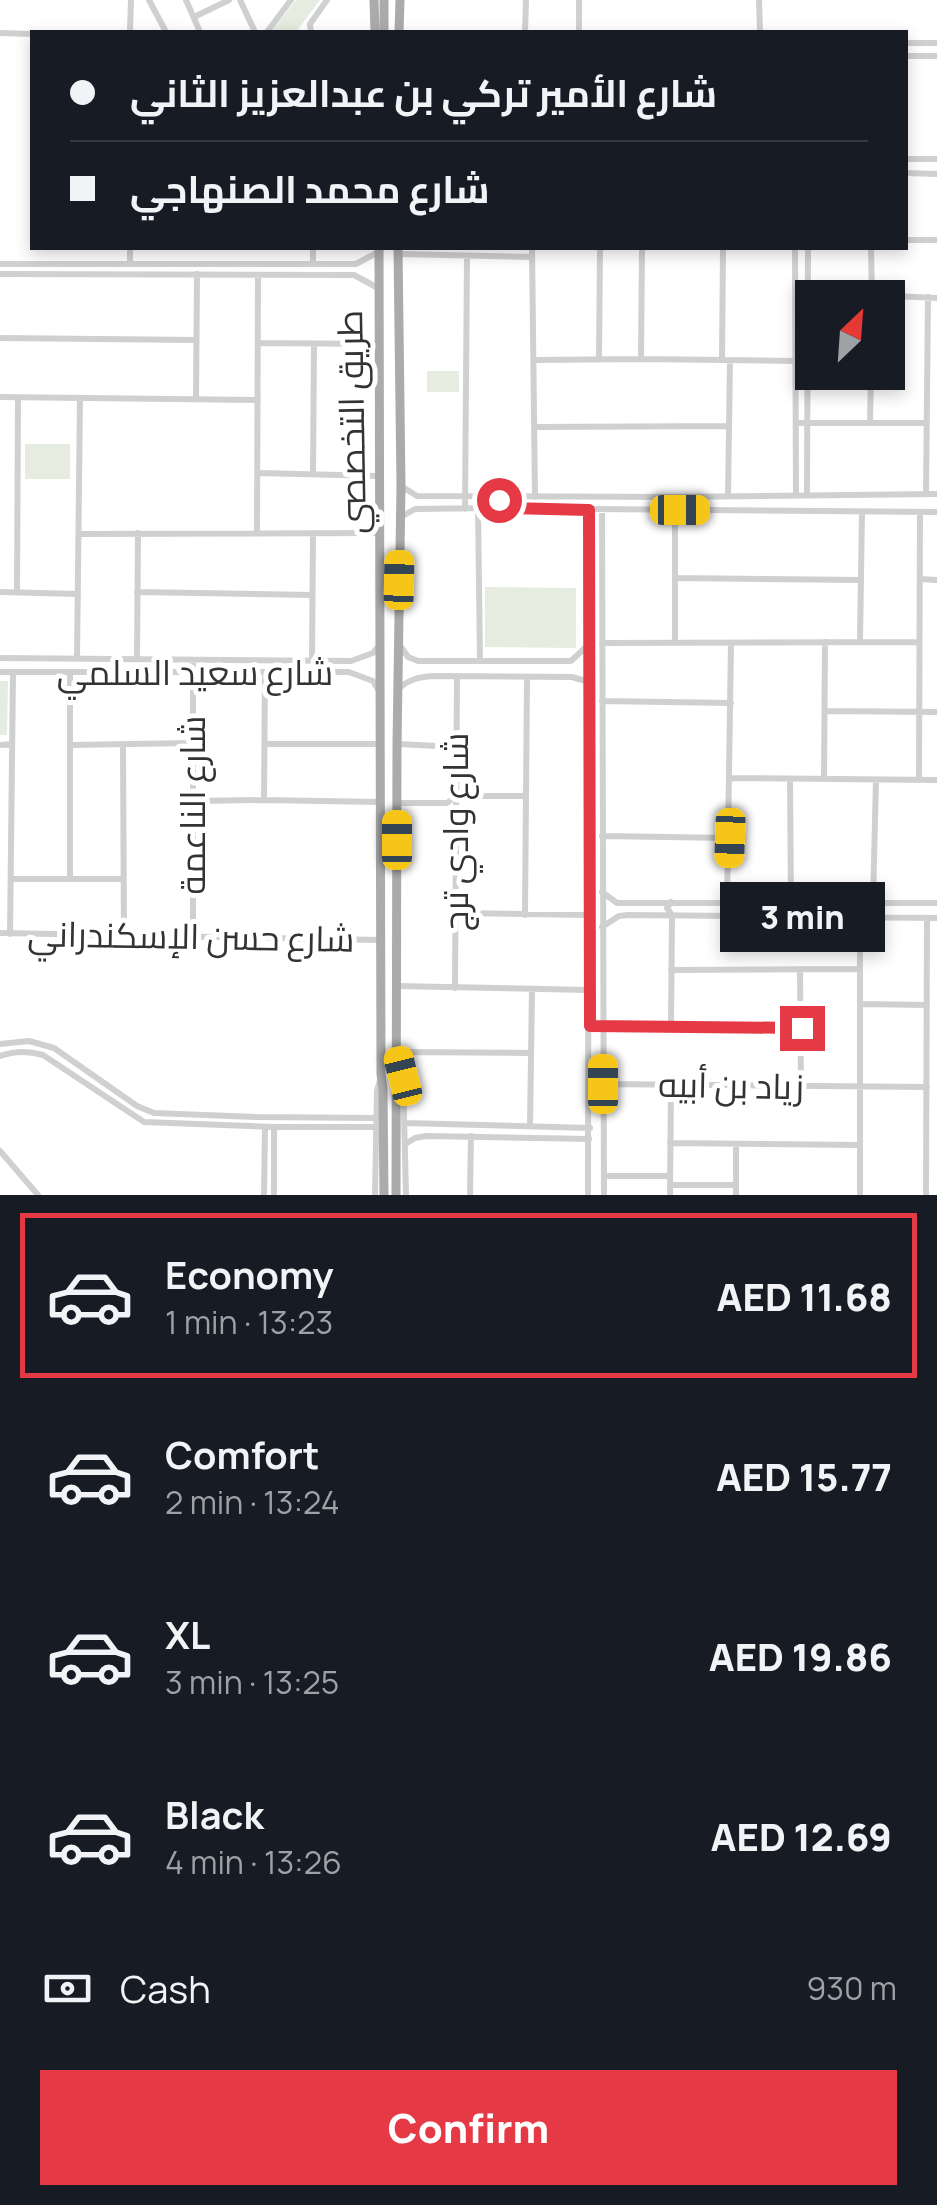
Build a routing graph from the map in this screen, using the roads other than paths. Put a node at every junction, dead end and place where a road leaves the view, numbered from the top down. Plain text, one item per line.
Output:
1 (131, 0) edge
2 (149, 0) edge
3 (186, 0) edge
4 (229, 0) edge
5 (240, 0) edge
6 (292, 0) edge
7 (327, 0) edge
8 (374, 0) edge
9 (384, 0) edge
10 (400, 0) edge
11 (526, 0) edge
12 (579, 0) edge
13 (759, 0) edge
14 (194, 17) junction
15 (130, 30) edge
16 (165, 30) edge
17 (199, 30) edge
18 (254, 30) edge
19 (269, 30) edge
20 (310, 30) edge
21 (375, 30) edge
22 (384, 30) edge
23 (402, 30) edge
24 (525, 30) edge
25 (579, 30) edge
26 (760, 30) edge
27 (0, 33) edge
28 (30, 34) edge
29 (908, 43) edge
30 (937, 44) edge
31 (908, 56) edge
32 (937, 56) edge
33 (908, 159) edge
34 (937, 159) edge
35 (908, 173) edge
36 (937, 174) edge
37 (908, 240) edge
38 (937, 240) edge
39 (130, 250) edge
40 (313, 250) edge
41 (377, 250) edge
42 (379, 250) edge
43 (600, 250) edge
44 (642, 250) edge
45 (723, 250) edge
46 (795, 250) edge
47 (808, 250) edge
48 (871, 250) edge
49 (398, 251) edge
50 (532, 252) edge
51 (467, 256) junction
52 (312, 263) junction
53 (0, 264) edge
54 (130, 264) junction
55 (356, 264) junction
56 (0, 274) edge
57 (197, 274) junction
58 (258, 275) junction
59 (354, 276) junction
60 (795, 280) edge
61 (872, 280) edge
62 (378, 288) junction
63 (905, 297) edge
64 (932, 298) edge
65 (0, 338) edge
66 (196, 340) junction
67 (258, 343) junction
68 (314, 344) junction
69 (379, 344) junction
70 (641, 358) junction
71 (535, 360) junction
72 (599, 360) junction
73 (726, 360) junction
74 (795, 362) edge
75 (795, 390) edge
76 (870, 390) edge
77 (0, 398) edge
78 (18, 398) junction
79 (80, 398) junction
80 (196, 398) junction
81 (258, 400) junction
82 (796, 423) junction
83 (927, 423) junction
84 (807, 424) junction
85 (870, 424) junction
86 (730, 426) junction
87 (535, 427) junction
88 (258, 473) junction
89 (314, 474) junction
90 (381, 476) junction
91 (807, 481) junction
92 (796, 483) junction
93 (401, 486) junction
94 (753, 494) junction
95 (796, 494) junction
96 (807, 494) junction
97 (926, 494) junction
98 (937, 494) edge
99 (418, 496) junction
100 (466, 496) junction
101 (488, 496) junction
102 (675, 496) junction
103 (728, 496) junction
104 (506, 497) junction
105 (535, 497) junction
106 (465, 508) junction
107 (478, 508) junction
108 (490, 508) junction
109 (506, 508) junction
110 (415, 509) junction
111 (589, 510) junction
112 (602, 510) junction
113 (674, 510) junction
114 (755, 510) junction
115 (862, 512) junction
116 (920, 512) junction
117 (937, 512) edge
118 (400, 518) junction
119 (602, 522) junction
120 (589, 524) junction
121 (256, 532) junction
122 (313, 533) junction
123 (381, 533) junction
124 (80, 534) junction
125 (138, 534) junction
126 (675, 578) junction
127 (861, 580) junction
128 (920, 580) junction
129 (937, 580) edge
130 (0, 592) edge
131 (17, 592) junction
132 (137, 592) junction
133 (78, 594) junction
134 (312, 595) junction
135 (860, 640) junction
136 (382, 642) junction
137 (675, 642) junction
138 (731, 642) junction
139 (825, 642) junction
140 (919, 642) junction
141 (398, 643) junction
142 (602, 643) junction
143 (588, 645) junction
144 (0, 658) edge
145 (77, 658) junction
146 (137, 659) junction
147 (193, 660) junction
148 (317, 660) junction
149 (351, 661) junction
150 (418, 661) junction
151 (480, 661) junction
152 (576, 666) junction
153 (0, 672) edge
154 (13, 672) junction
155 (321, 672) junction
156 (349, 672) junction
157 (70, 673) junction
158 (265, 673) junction
159 (193, 674) junction
160 (420, 676) junction
161 (457, 676) junction
162 (527, 677) junction
163 (572, 677) junction
164 (589, 682) junction
165 (398, 689) junction
166 (381, 694) junction
167 (602, 701) junction
168 (731, 703) junction
169 (826, 711) junction
170 (919, 712) junction
171 (937, 712) edge
172 (12, 744) junction
173 (123, 744) junction
174 (192, 744) junction
175 (265, 744) junction
176 (380, 744) junction
177 (397, 744) junction
178 (0, 745) edge
179 (70, 745) junction
180 (458, 747) junction
181 (589, 748) junction
182 (602, 749) junction
183 (589, 762) junction
184 (602, 763) junction
185 (731, 778) junction
186 (790, 779) junction
187 (824, 779) junction
188 (876, 780) junction
189 (919, 780) junction
190 (937, 780) edge
191 (456, 796) junction
192 (525, 796) junction
193 (264, 800) junction
194 (194, 802) junction
195 (380, 802) junction
196 (397, 803) junction
197 (602, 836) junction
198 (730, 838) junction
199 (11, 879) junction
200 (70, 879) junction
201 (122, 879) junction
202 (602, 891) junction
203 (659, 902) junction
204 (671, 902) junction
205 (727, 902) junction
206 (874, 902) junction
207 (937, 903) edge
208 (790, 904) junction
209 (455, 913) junction
210 (524, 915) junction
211 (590, 915) junction
212 (659, 915) junction
213 (672, 915) junction
214 (860, 916) junction
215 (927, 918) junction
216 (937, 918) edge
217 (601, 928) junction
218 (0, 934) edge
219 (10, 934) junction
220 (124, 936) junction
221 (193, 936) junction
222 (382, 940) junction
223 (800, 969) junction
224 (860, 969) junction
225 (671, 970) junction
226 (396, 986) junction
227 (456, 988) junction
228 (532, 990) junction
229 (590, 990) junction
230 (860, 1004) junction
231 (926, 1006) junction
232 (672, 1025) junction
233 (590, 1026) junction
234 (602, 1026) junction
235 (802, 1028) junction
236 (0, 1044) edge
237 (397, 1052) junction
238 (531, 1052) junction
239 (0, 1056) edge
240 (381, 1074) junction
241 (603, 1084) junction
242 (671, 1086) junction
243 (858, 1086) junction
244 (801, 1087) junction
245 (927, 1087) junction
246 (242, 1116) junction
247 (331, 1117) junction
248 (376, 1118) junction
249 (405, 1124) junction
250 (424, 1124) junction
251 (242, 1126) junction
252 (265, 1126) junction
253 (530, 1126) junction
254 (274, 1127) junction
255 (331, 1127) junction
256 (376, 1127) junction
257 (572, 1127) junction
258 (590, 1128) junction
259 (426, 1136) junction
260 (471, 1136) junction
261 (572, 1139) junction
262 (589, 1139) junction
263 (670, 1143) junction
264 (406, 1144) junction
265 (736, 1144) junction
266 (859, 1145) junction
267 (0, 1151) edge
268 (604, 1176) junction
269 (670, 1180) junction
270 (736, 1185) junction
271 (38, 1195) edge
272 (264, 1195) edge
273 (274, 1195) edge
274 (375, 1195) edge
275 (384, 1195) edge
276 (396, 1195) edge
277 (406, 1195) edge
278 (470, 1195) edge
279 (588, 1195) edge
280 (604, 1195) edge
281 (670, 1195) edge
282 (736, 1195) edge
283 (860, 1195) edge
284 (926, 1195) edge

1 - 15 street
2 - 16 street
3 - 14 street
4 - 14 street
5 - 18 street
6 - 19 street
7 - 20 street
8 - 21 main road
9 - 22 main road
10 - 23 main road
11 - 24 street
12 - 25 street
13 - 26 street
14 - 17 street
27 - 28 street
29 - 30 street
31 - 32 street
33 - 34 street
35 - 36 street
37 - 38 street
39 - 54 street
40 - 52 street
41 - 55 street
42 - 62 main road, طريق التخصصي
43 - 72 street
44 - 70 street
45 - 73 street
46 - 60 street
47 - 84 street
48 - 61 street
49 - 51 street
49 - 93 main road, طريق التخصصي
50 - 51 street
50 - 71 street
51 - 100 street
52 - 54 street
52 - 55 street
53 - 54 street
55 - 59 street
56 - 57 street
57 - 58 street
57 - 66 street
58 - 59 street
58 - 67 street
59 - 62 street
62 - 69 main road, طريق التخصصي
63 - 64 street
64 - 83 street
65 - 66 street
66 - 80 street
67 - 68 street
67 - 81 street
68 - 69 street
68 - 89 street
69 - 90 main road, طريق التخصصي
70 - 72 street
70 - 73 street
71 - 72 street
71 - 87 street
73 - 74 street
73 - 86 street
75 - 82 street
76 - 85 street
77 - 78 street
78 - 79 street
78 - 131 street
79 - 80 street
79 - 124 street
80 - 81 street
81 - 88 street
82 - 84 street
82 - 92 street
83 - 85 street
83 - 97 street
84 - 85 street
84 - 91 street
86 - 87 street
86 - 103 street
87 - 105 street
88 - 89 street
88 - 121 street
89 - 90 street
90 - 123 main road, طريق التخصصي
91 - 92 street
91 - 96 street
92 - 95 street
93 - 99 street
93 - 118 main road, طريق التخصصي
94 - 95 street
94 - 103 street
94 - 114 street
95 - 96 street
96 - 97 street
97 - 98 street
99 - 100 street
99 - 110 street
100 - 101 street
100 - 106 street
101 - 104 street
101 - 108 street
102 - 103 street
102 - 105 street
102 - 113 street
104 - 105 street
104 - 109 street
106 - 107 street
106 - 110 street
107 - 108 street
107 - 151 street
108 - 109 street
109 - 111 street
110 - 118 street
111 - 112 street
111 - 120 street
112 - 113 street
112 - 119 street
113 - 114 street
113 - 126 street
114 - 115 street
115 - 116 street
115 - 127 street
116 - 117 street
116 - 128 street
118 - 141 main road, طريق التخصصي
119 - 120 street
119 - 142 street
120 - 143 street
121 - 122 street
121 - 125 street
122 - 123 street
122 - 134 street
123 - 136 main road, طريق التخصصي
124 - 125 street
124 - 133 street
125 - 132 street
126 - 127 street
126 - 137 street
127 - 135 street
128 - 129 street
128 - 140 street
130 - 131 street
131 - 133 street
132 - 134 street
132 - 146 street
133 - 145 street
134 - 148 street
135 - 139 street
135 - 140 street
136 - 149 street, شارع سعيد السلمي
136 - 166 main road, طريق التخصصي
137 - 138 street
137 - 142 street
138 - 139 street
138 - 168 street
139 - 169 street
140 - 170 street
141 - 150 street
141 - 165 main road, طريق التخصصي
142 - 167 street
143 - 152 street
143 - 164 street
144 - 145 street, شارع سعيد السلمي
145 - 146 street, شارع سعيد السلمي
146 - 147 street, شارع سعيد السلمي
147 - 148 street, شارع سعيد السلمي
147 - 159 street, شارع الناعمة
148 - 149 street, شارع سعيد السلمي
148 - 155 street
149 - 156 street
150 - 151 street
150 - 160 street
151 - 152 street
152 - 163 street
153 - 154 street, شارع سعيد السلمي
154 - 157 street, شارع سعيد السلمي
154 - 172 street
155 - 156 street, شارع سعيد السلمي
155 - 158 street, شارع سعيد السلمي
156 - 166 street, شارع سعيد السلمي
157 - 159 street, شارع سعيد السلمي
157 - 179 street
158 - 159 street, شارع سعيد السلمي
158 - 175 street
159 - 174 street, شارع الناعمة
160 - 161 street
160 - 165 street
161 - 162 street
161 - 180 street, شارع وادي ترج
162 - 163 street
162 - 192 street
163 - 164 street
164 - 181 street
165 - 177 main road, طريق التخصصي
166 - 176 main road, طريق التخصصي
167 - 168 street
167 - 182 street
168 - 185 street
169 - 170 street
169 - 187 street
170 - 171 street
170 - 189 street
172 - 178 street
172 - 199 street
173 - 174 street
173 - 179 street
173 - 201 street
174 - 194 street, شارع الناعمة
175 - 176 street
175 - 193 street
176 - 195 main road, طريق التخصصي
177 - 180 street
177 - 196 main road, طريق التخصصي
179 - 200 street
180 - 191 street, شارع وادي ترج
181 - 182 street
181 - 183 street
182 - 184 street
183 - 184 street
183 - 211 street
184 - 197 street
185 - 186 street
185 - 198 street
186 - 187 street
186 - 208 street
187 - 188 street
188 - 189 street
188 - 206 street
189 - 190 street
191 - 192 street
191 - 196 street
191 - 209 street, شارع وادي ترج
192 - 210 street
193 - 194 street
193 - 195 street
194 - 221 street, شارع الناعمة
195 - 222 main road, طريق التخصصي
196 - 226 main road, طريق التخصصي
197 - 198 street
197 - 202 street
198 - 205 street
199 - 200 street
199 - 219 street
200 - 201 street
201 - 220 street
202 - 203 street
202 - 217 street
203 - 204 street
203 - 212 street
204 - 205 street
204 - 213 street
205 - 208 street
206 - 207 street
206 - 208 street
209 - 210 street
209 - 227 street, شارع وادي ترج
210 - 211 street
211 - 229 street
212 - 213 street
212 - 217 street
213 - 214 street
213 - 225 street
214 - 215 street
214 - 224 street
215 - 216 street
215 - 231 street
217 - 234 street
218 - 219 street, شارع حسن الإسكندراني
219 - 220 street, شارع حسن الإسكندراني
220 - 221 street, شارع حسن الإسكندراني
221 - 222 street, شارع حسن الإسكندراني
222 - 240 main road, طريق التخصصي
223 - 224 street
223 - 225 street
223 - 235 street
224 - 230 street
225 - 232 street
226 - 227 street
226 - 237 main road, طريق التخصصي
227 - 228 street
228 - 229 street
228 - 238 street
229 - 233 street
230 - 231 street
230 - 243 street
231 - 245 street
232 - 234 street
232 - 235 street
233 - 234 street
233 - 258 street
234 - 241 street
235 - 244 street
236 - 246 street
237 - 238 street
237 - 249 street
237 - 276 main road, طريق التخصصي
238 - 253 street
239 - 251 street
240 - 248 street
240 - 275 main road, طريق التخصصي
241 - 242 street, زياد بن أبيه
241 - 268 street
242 - 244 street, زياد بن أبيه
242 - 263 street
243 - 244 street, زياد بن أبيه
243 - 245 street, زياد بن أبيه
243 - 266 street
245 - 284 street
246 - 247 street
246 - 251 street
247 - 248 street
247 - 255 street
248 - 256 street
249 - 250 street
249 - 264 street
250 - 253 street
250 - 259 street
251 - 252 street
252 - 254 street
252 - 272 street
253 - 257 street
254 - 255 street
254 - 273 street
255 - 256 street
256 - 274 street
257 - 258 street
257 - 261 street
258 - 262 street
259 - 260 street
259 - 264 street
260 - 261 street
260 - 278 street
261 - 262 street
262 - 279 street
263 - 265 street
263 - 269 street
264 - 277 street
265 - 266 street
265 - 270 street
266 - 283 street
267 - 271 street
268 - 269 street
268 - 280 street
269 - 270 street
269 - 281 street
270 - 282 street

